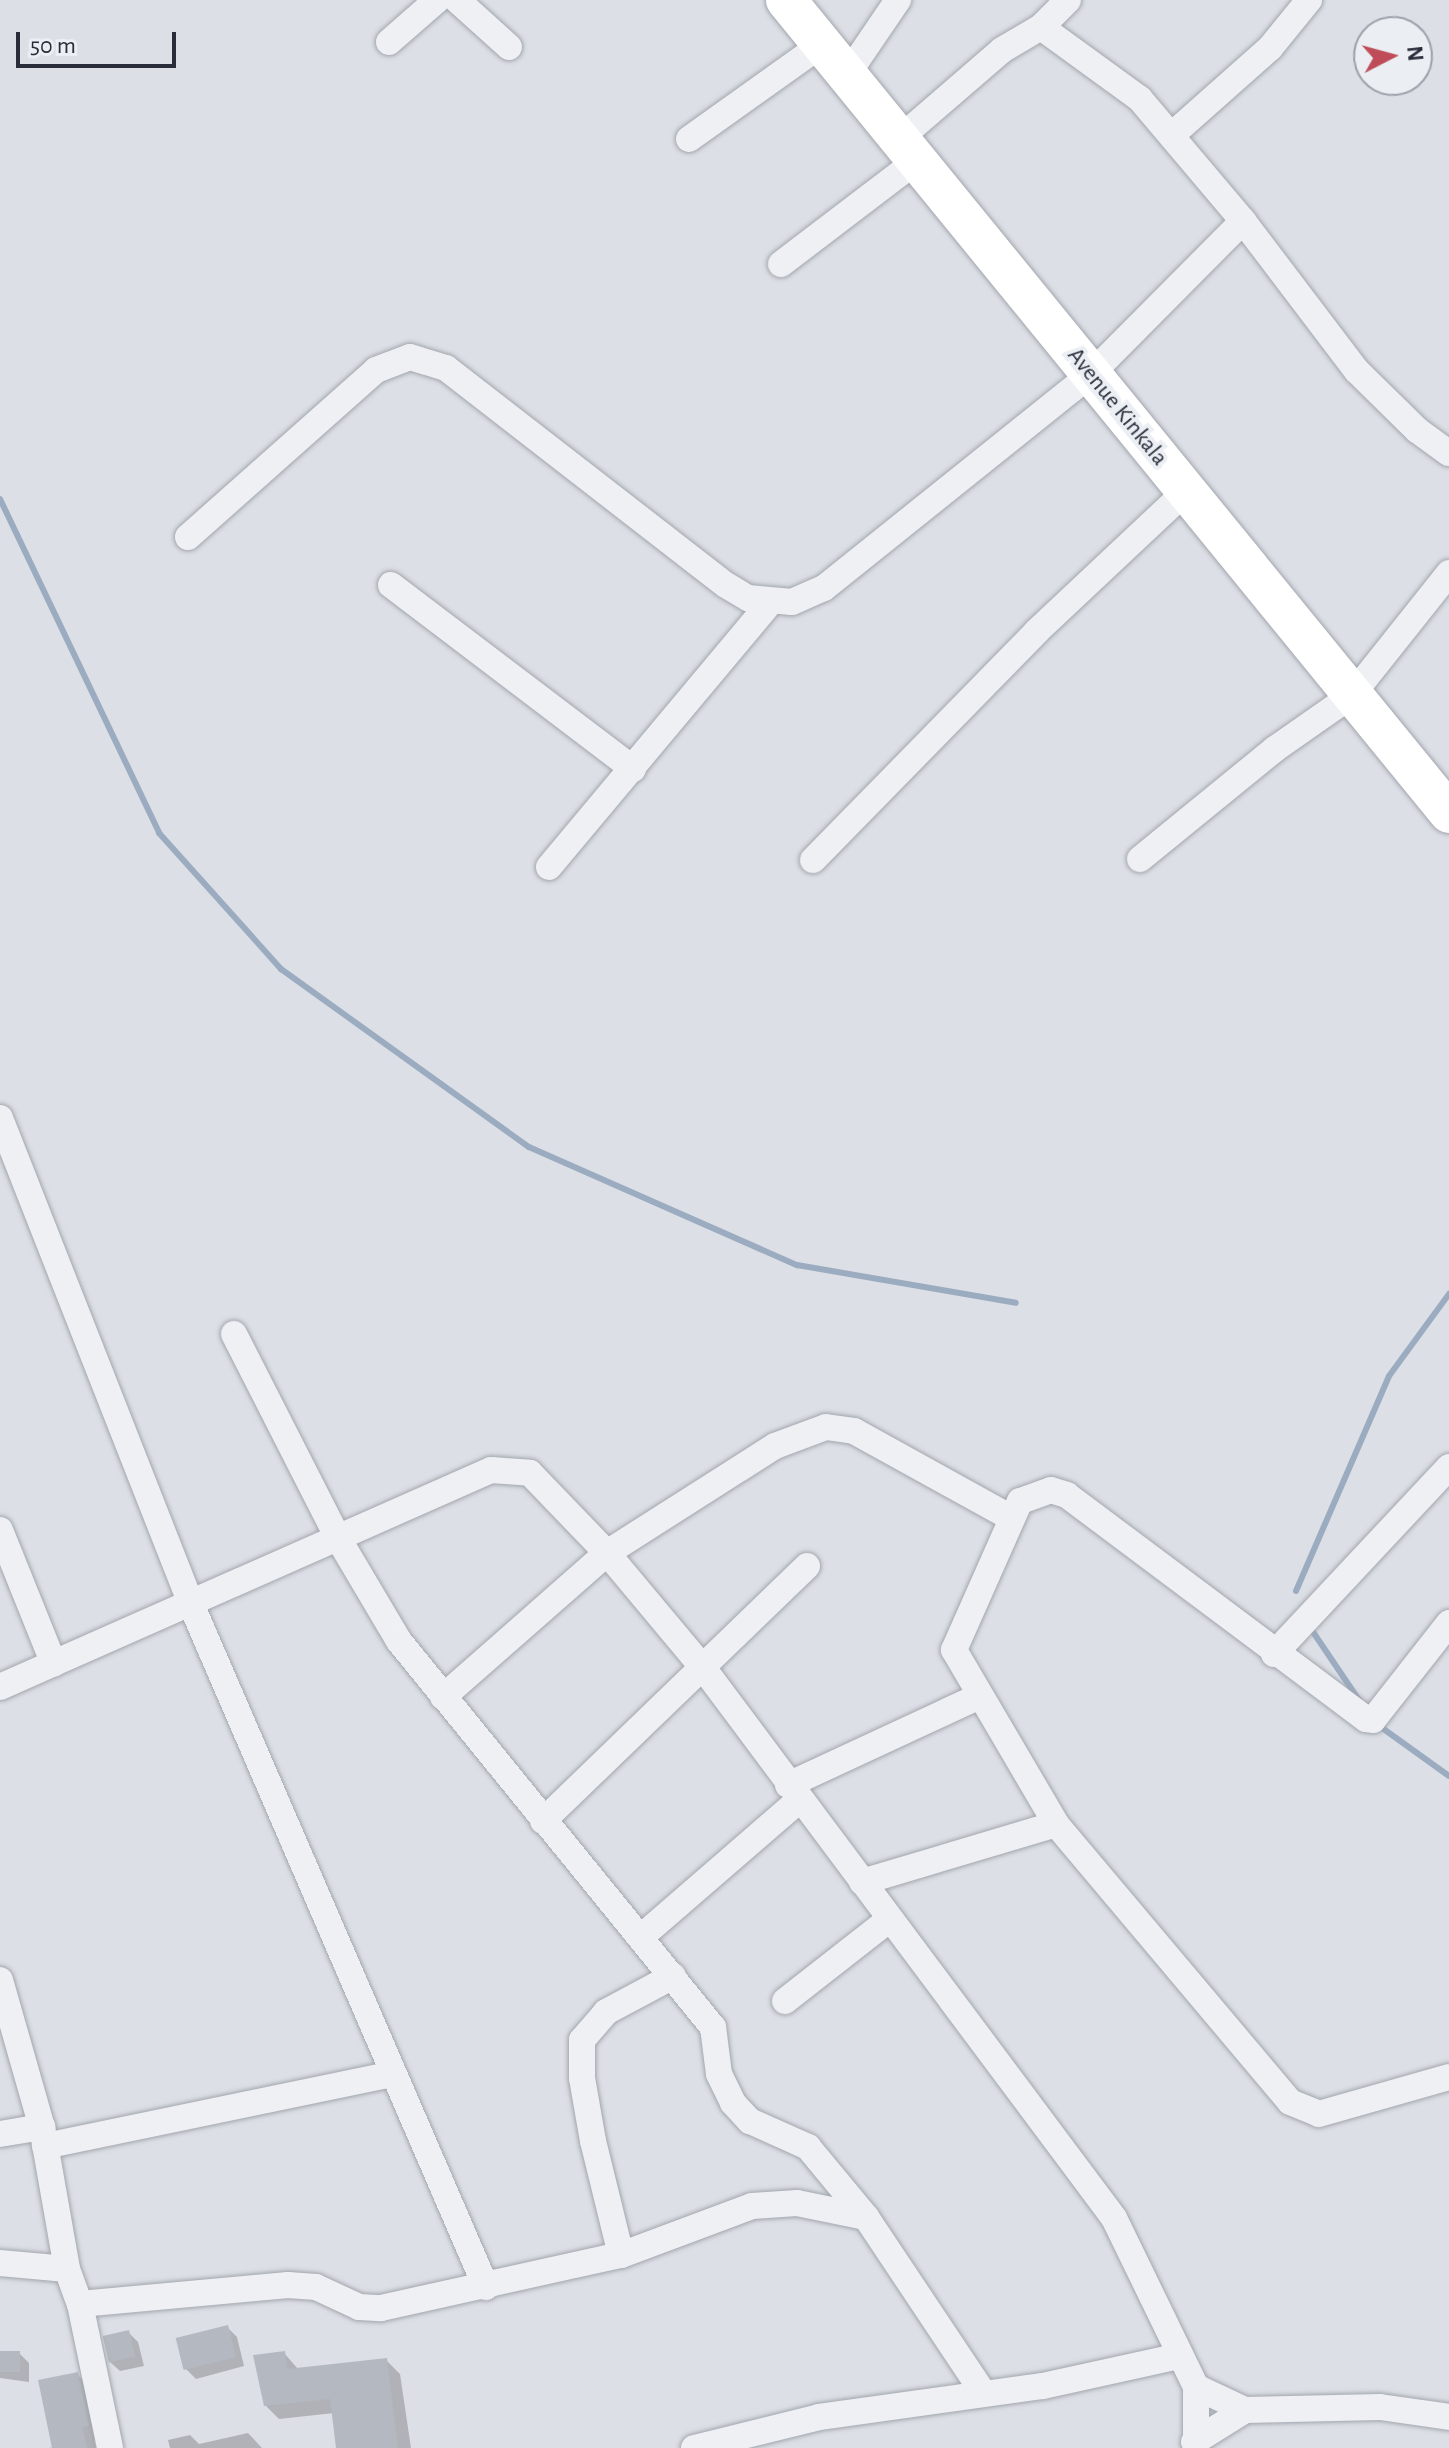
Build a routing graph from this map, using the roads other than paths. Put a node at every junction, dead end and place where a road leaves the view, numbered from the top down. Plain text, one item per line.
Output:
1 (437, 0) edge
2 (457, 0) edge
3 (786, 0) edge
4 (898, 0) edge
5 (1068, 0) edge
6 (1309, 0) edge
7 (1041, 27) junction
8 (389, 42) dead end
9 (822, 44) junction
10 (509, 47) dead end
11 (847, 75) junction
12 (1173, 134) junction
13 (689, 139) dead end
14 (908, 150) junction
15 (1243, 221) junction
16 (781, 264) dead end
17 (1090, 375) junction
18 (1449, 453) edge
19 (1186, 491) junction
20 (188, 537) dead end
21 (1449, 573) edge
22 (391, 585) dead end
23 (770, 603) junction
24 (1352, 695) junction
25 (633, 769) junction
26 (1449, 813) edge
27 (1140, 859) dead end
28 (813, 860) dead end
29 (549, 867) dead end
30 (0, 1118) edge
31 (234, 1334) dead end
32 (1449, 1467) edge
33 (1010, 1517) junction
34 (0, 1530) edge
35 (338, 1538) junction
36 (607, 1553) junction
37 (807, 1566) dead end
38 (191, 1604) junction
39 (1449, 1623) edge
40 (1274, 1654) junction
41 (54, 1664) junction
42 (704, 1669) junction
43 (0, 1687) edge
44 (443, 1697) junction
45 (978, 1697) junction
46 (793, 1793) junction
47 (543, 1821) junction
48 (1056, 1824) junction
49 (862, 1882) junction
50 (890, 1919) junction
51 (641, 1937) junction
52 (673, 1976) junction
53 (0, 1980) edge
54 (785, 2001) dead end
55 (393, 2074) junction
56 (1449, 2077) edge
57 (0, 2134) edge
58 (44, 2136) junction
59 (866, 2217) junction
60 (621, 2255) junction
61 (0, 2263) edge
62 (67, 2269) junction
63 (486, 2287) junction
64 (80, 2304) junction
65 (1180, 2356) junction
66 (1196, 2387) junction
67 (982, 2391) junction
68 (1245, 2410) junction
69 (1449, 2417) edge
70 (1195, 2445) edge
71 (110, 2448) edge
72 (694, 2448) edge

1 - 8 street
2 - 10 street
3 - 9 main road, Avenue Kinkala
4 - 11 street
5 - 7 street
6 - 12 street
7 - 12 street
7 - 14 street
9 - 11 main road, Avenue Kinkala
9 - 13 street
11 - 14 main road, Avenue Kinkala
12 - 15 street
14 - 16 street
14 - 17 main road, Avenue Kinkala
15 - 17 street
15 - 18 street
17 - 19 main road, Avenue Kinkala
17 - 23 street
19 - 24 main road, Avenue Kinkala
19 - 28 street
20 - 23 street
21 - 24 street
22 - 25 street
23 - 25 street
24 - 26 main road, Avenue Kinkala
24 - 27 street
25 - 29 street
30 - 38 street
31 - 35 street
32 - 40 street
33 - 36 street
33 - 40 street
33 - 45 street
34 - 41 street
35 - 36 street
35 - 38 street
35 - 44 street
36 - 42 street
36 - 44 street
37 - 42 street
38 - 41 street
38 - 55 street
39 - 40 street
41 - 43 street
42 - 46 street
42 - 47 street
44 - 47 street
45 - 46 street
45 - 48 street
46 - 49 street
46 - 51 street
47 - 51 street
48 - 49 street
48 - 56 street
49 - 50 street
50 - 54 street
50 - 65 street
51 - 52 street
52 - 59 street
52 - 60 street
53 - 58 street
55 - 58 street
55 - 63 street
57 - 58 street
58 - 62 street
59 - 60 street
59 - 67 street
60 - 63 street
61 - 62 street
62 - 64 street
63 - 64 street
64 - 71 street
65 - 66 street
65 - 67 street
66 - 68 street
66 - 70 street
67 - 72 street
68 - 69 street
68 - 70 street

